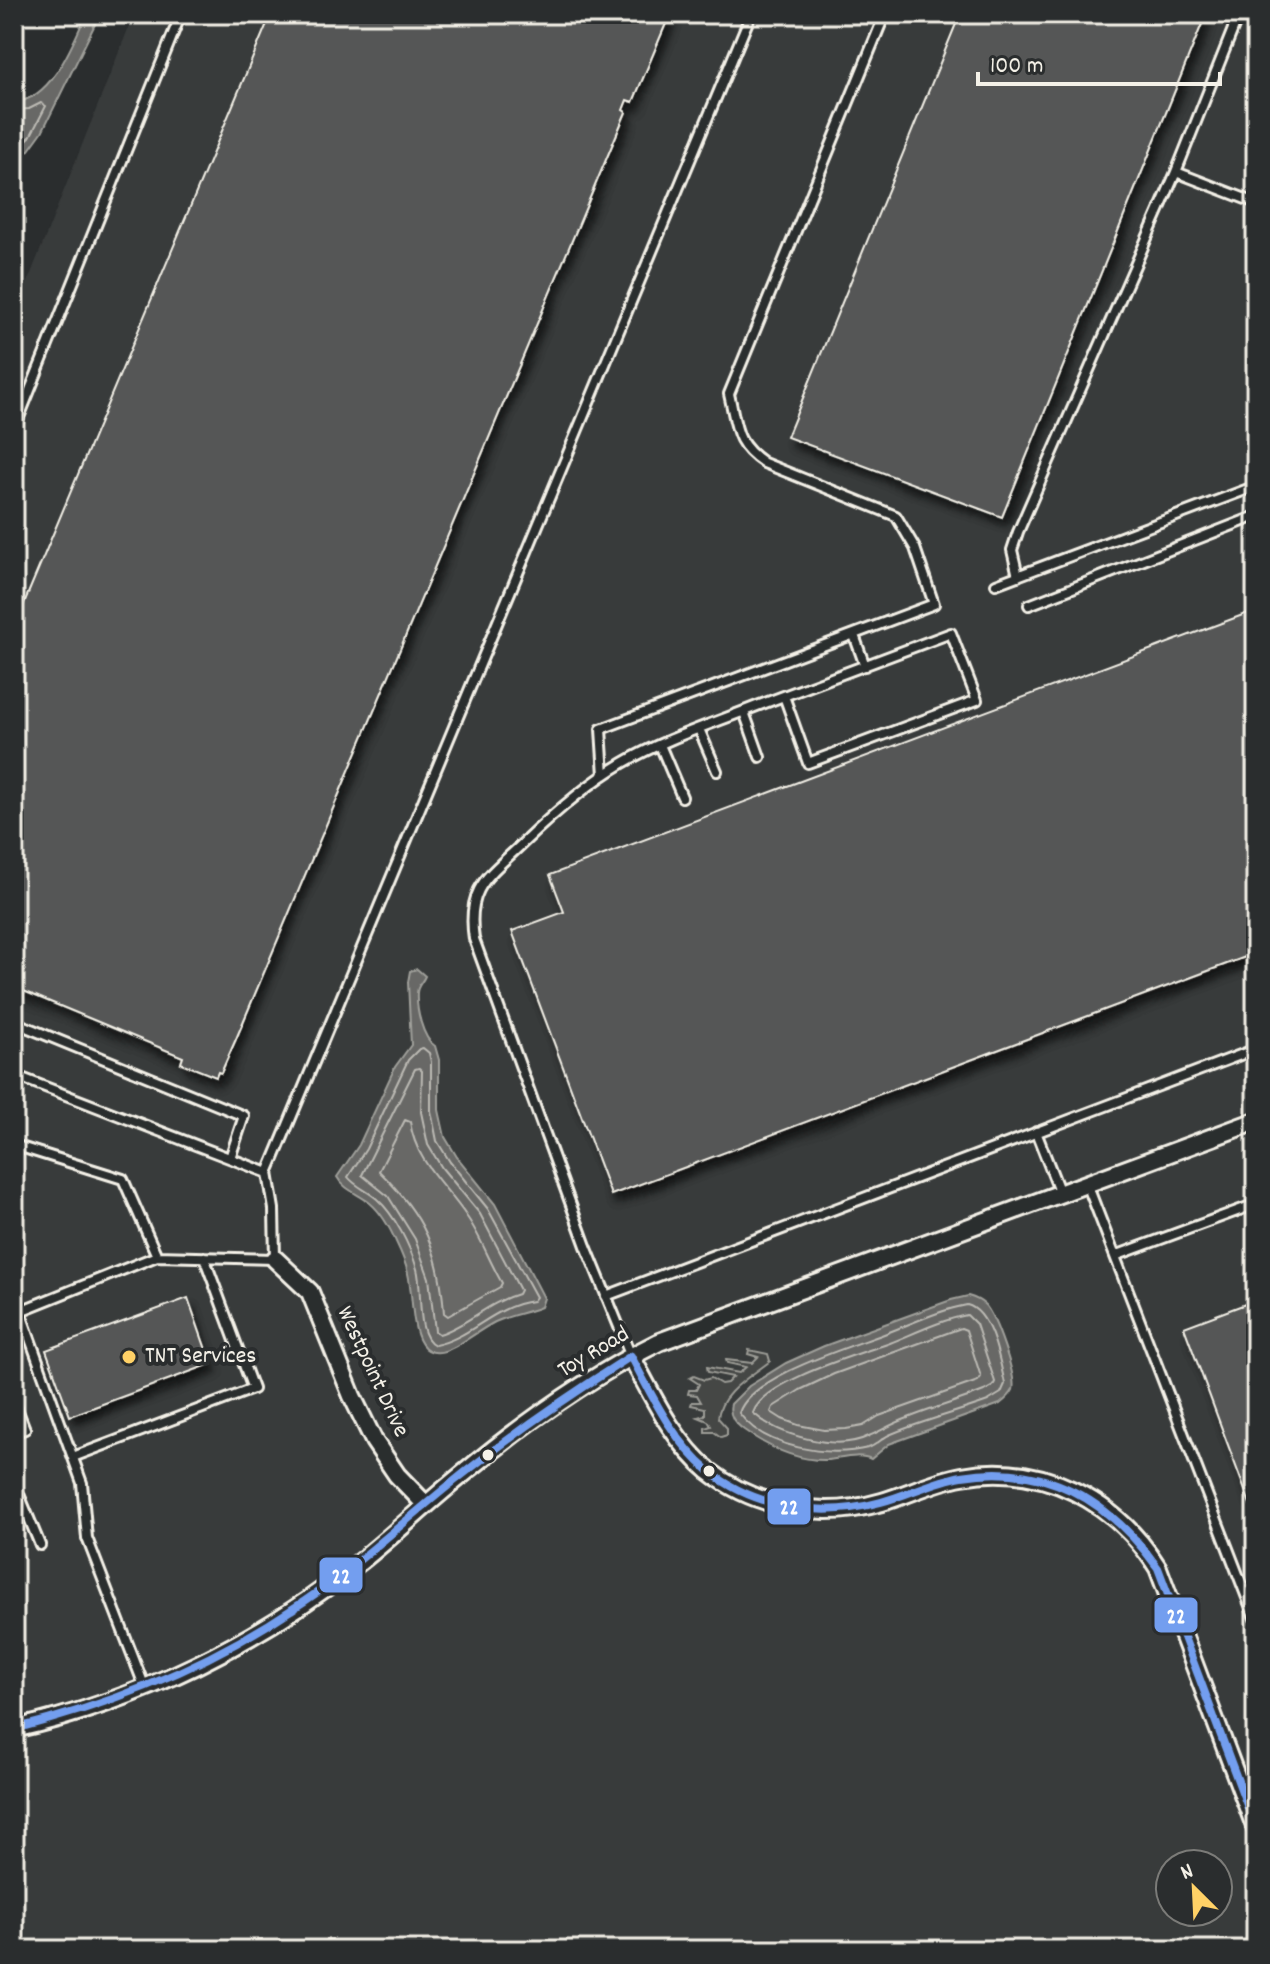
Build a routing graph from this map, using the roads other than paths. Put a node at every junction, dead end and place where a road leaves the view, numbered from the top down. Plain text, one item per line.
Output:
1 (181, 14) edge
2 (751, 14) edge
3 (885, 14) edge
4 (1239, 14) edge
5 (1176, 172) junction
6 (1256, 203) edge
7 (14, 430) edge
8 (1256, 486) edge
9 (1256, 516) edge
10 (1018, 576) junction
11 (996, 584) dead end
12 (1029, 605) dead end
13 (854, 635) junction
14 (865, 666) junction
15 (784, 696) junction
16 (744, 712) junction
17 (699, 729) junction
18 (660, 745) junction
19 (760, 757) dead end
20 (717, 771) dead end
21 (604, 775) junction
22 (682, 797) dead end
23 (14, 1022) edge
24 (1256, 1049) edge
25 (14, 1075) edge
26 (1256, 1121) edge
27 (1036, 1132) junction
28 (14, 1145) edge
29 (230, 1158) junction
30 (268, 1173) junction
31 (1087, 1184) junction
32 (1060, 1193) junction
33 (1256, 1204) edge
34 (157, 1256) junction
35 (1115, 1256) junction
36 (204, 1257) junction
37 (275, 1259) junction
38 (606, 1296) junction
39 (17, 1312) edge
40 (631, 1356) junction
41 (14, 1401) edge
42 (14, 1433) edge
43 (73, 1457) junction
44 (14, 1482) edge
45 (426, 1505) junction
46 (40, 1545) dead end
47 (1256, 1621) edge
48 (145, 1688) junction
49 (14, 1729) edge
50 (1256, 1829) edge

1 - 7 lane
2 - 30 lane
3 - 13 lane
4 - 5 lane
5 - 6 lane
5 - 10 lane
8 - 10 lane
9 - 12 lane
10 - 11 lane
13 - 14 lane
13 - 21 lane
14 - 15 lane
14 - 15 lane
15 - 16 lane
16 - 17 lane
16 - 19 lane
17 - 18 lane
17 - 20 lane
18 - 21 lane
18 - 22 lane
21 - 38 lane
23 - 29 lane
24 - 27 lane
25 - 29 lane
26 - 31 street, Toy Road
27 - 32 lane
27 - 38 lane
28 - 34 lane
29 - 30 lane
30 - 37 lane
31 - 32 street, Toy Road
31 - 35 lane
32 - 40 street, Toy Road
33 - 35 lane
34 - 36 lane
34 - 39 lane
35 - 47 lane
36 - 37 lane
36 - 43 lane
37 - 45 street, Westpoint Drive
38 - 40 lane
39 - 43 lane
40 - 45 street, Toy Road
40 - 50 street
41 - 42 lane
43 - 48 lane
44 - 46 lane
45 - 48 street, Toy Road
48 - 49 street, Toy Road

